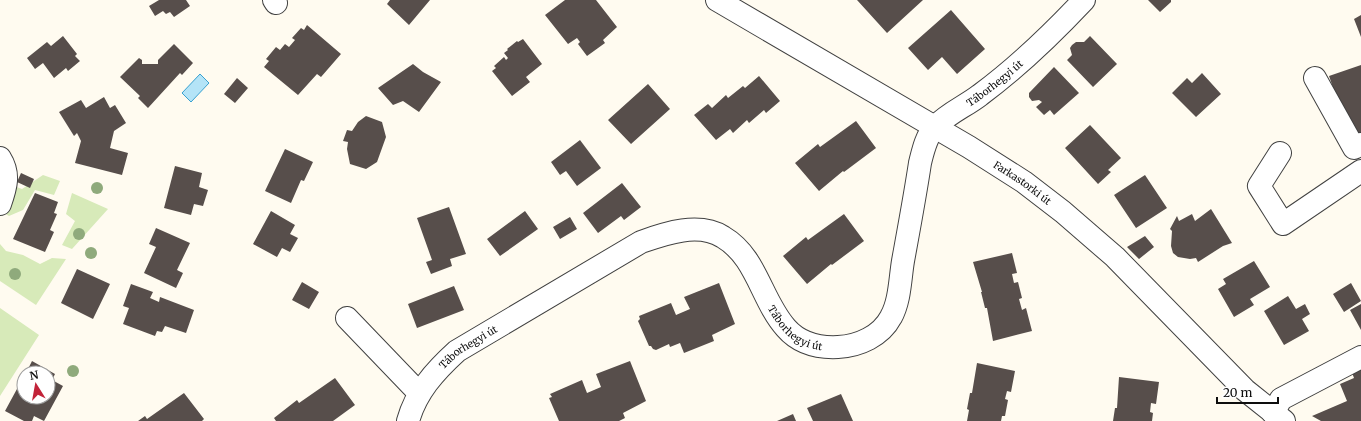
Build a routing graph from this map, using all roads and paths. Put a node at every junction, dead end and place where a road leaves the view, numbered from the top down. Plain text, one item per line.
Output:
1 (717, 0) edge
2 (1084, 0) edge
3 (1315, 78) dead end
4 (934, 128) junction
5 (1361, 144) edge
6 (1280, 153) dead end
7 (0, 158) edge
8 (1361, 172) edge
9 (0, 204) edge
10 (347, 318) dead end
11 (1361, 357) edge
12 (419, 392) junction
13 (1279, 417) edge
14 (408, 421) edge

1 - 4 street, Farkastorki út
2 - 4 street, Táborhegyi út
3 - 5 street
4 - 12 street, Táborhegyi út
4 - 13 street, Farkastorki út
6 - 8 street
7 - 9 street
10 - 12 street
11 - 13 street
12 - 14 street, Táborhegyi út

